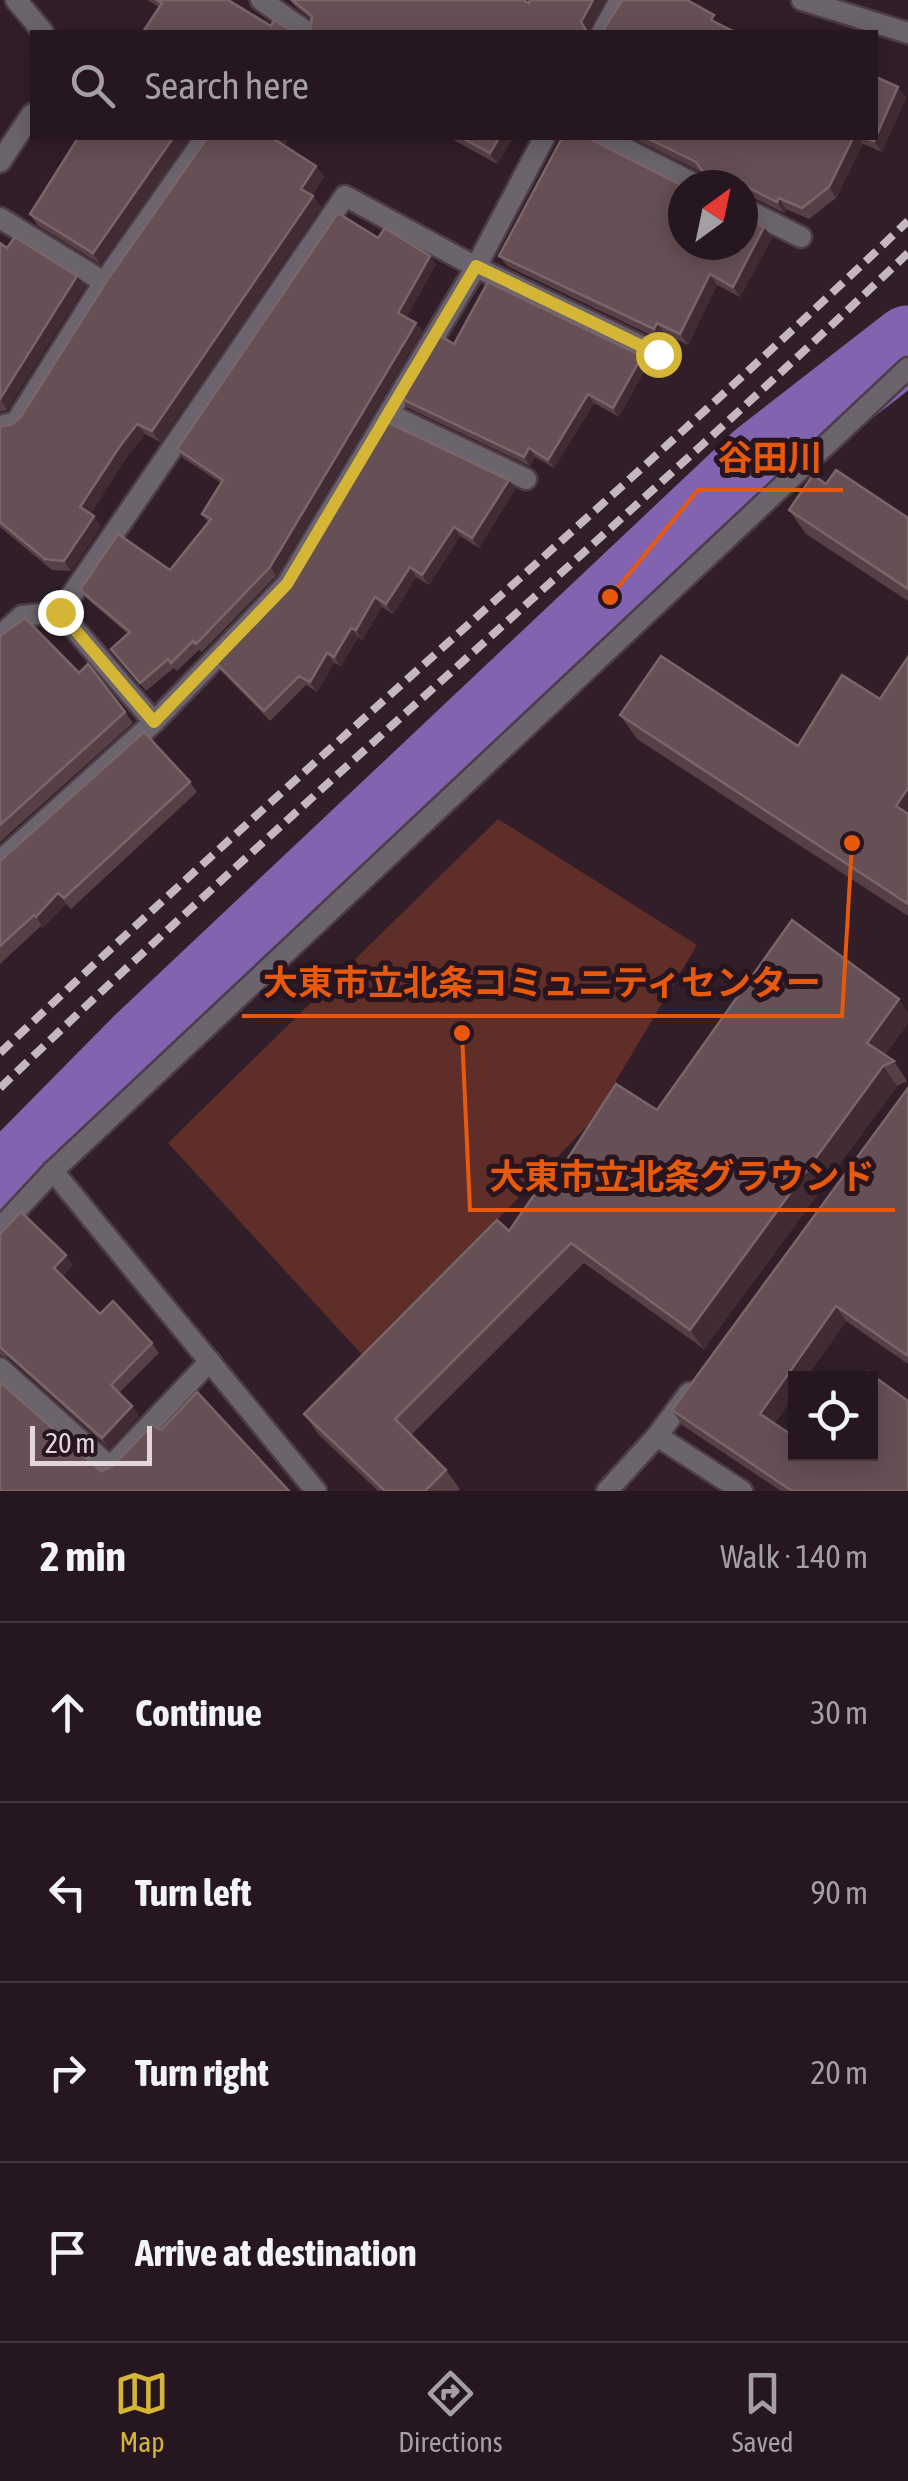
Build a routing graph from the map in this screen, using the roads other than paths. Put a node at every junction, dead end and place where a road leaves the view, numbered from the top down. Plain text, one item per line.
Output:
1 (16, 0) edge
2 (262, 0) edge
3 (620, 0) edge
4 (802, 0) edge
5 (42, 30) edge
6 (304, 30) edge
7 (603, 30) edge
8 (908, 32) edge
9 (30, 117) edge
10 (204, 140) edge
11 (543, 140) edge
12 (608, 140) edge
13 (0, 162) edge
14 (668, 170) edge
15 (758, 216) edge
16 (0, 218) edge
17 (800, 237) dead end
18 (476, 266) junction
19 (104, 282) junction
20 (658, 354) dead end
21 (908, 368) edge
22 (389, 414) junction
23 (0, 426) edge
24 (526, 479) dead end
25 (60, 612) junction
26 (0, 636) edge
27 (154, 722) junction
28 (0, 861) edge
29 (53, 1171) junction
30 (0, 1228) edge
31 (210, 1361) junction
32 (0, 1370) edge
33 (703, 1374) edge
34 (658, 1436) junction
35 (316, 1491) edge
36 (607, 1491) edge
37 (742, 1491) edge

1 - 5 street
2 - 6 street
3 - 7 street
4 - 8 street
9 - 13 street
10 - 19 street
11 - 18 street
12 - 14 street
15 - 17 street
16 - 19 street
18 - 20 street
18 - 22 street
18 - 25 street
19 - 23 street
21 - 29 street
22 - 24 street
22 - 27 street
25 - 26 street
25 - 27 street
27 - 28 street
29 - 30 street
29 - 31 street
31 - 32 street
31 - 35 street
33 - 34 street
34 - 36 street
34 - 37 street

